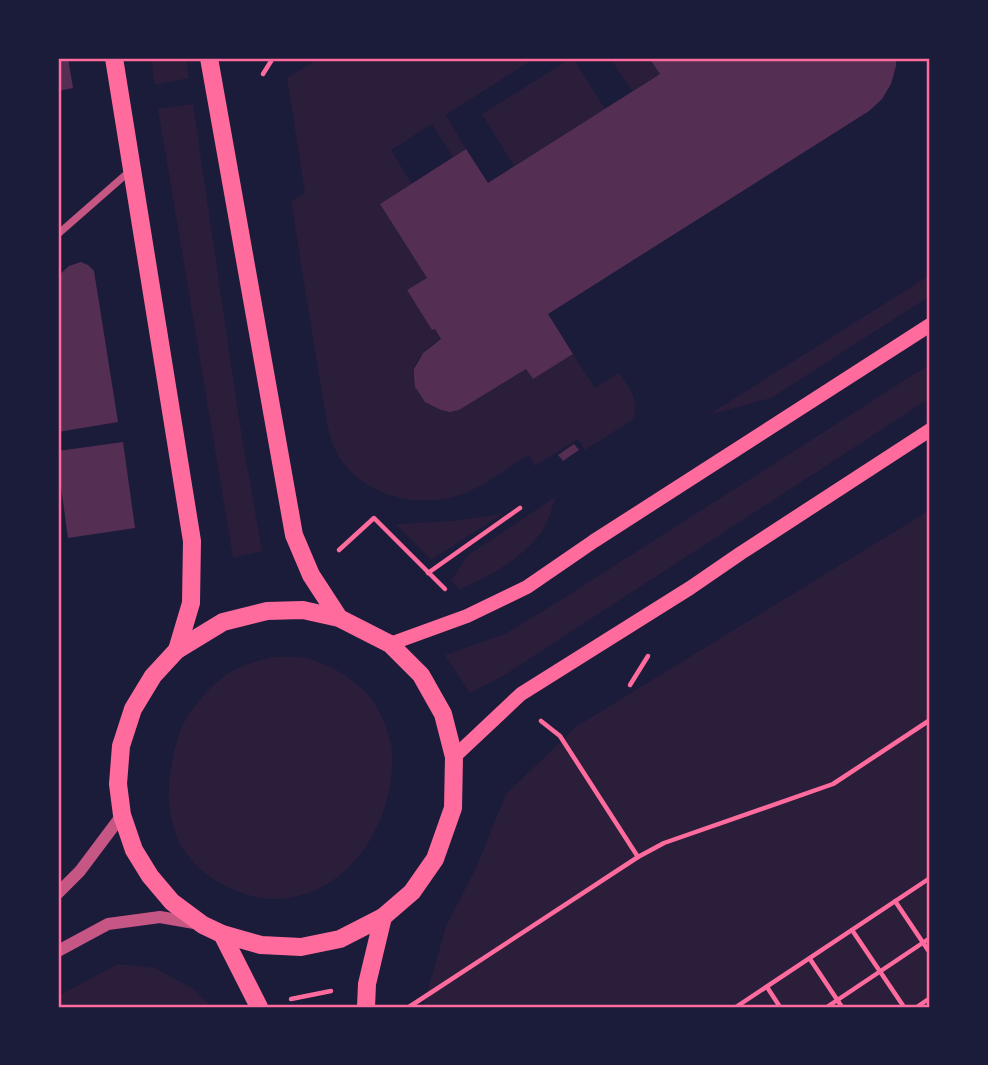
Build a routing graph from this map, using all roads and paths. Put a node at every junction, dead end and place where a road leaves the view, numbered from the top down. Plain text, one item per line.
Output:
1 (114, 58) edge
2 (209, 58) edge
3 (273, 58) edge
4 (263, 74) dead end
5 (133, 169) junction
6 (58, 234) edge
7 (930, 325) edge
8 (930, 430) edge
9 (520, 508) dead end
10 (428, 573) dead end
11 (339, 618) junction
12 (390, 644) junction
13 (177, 650) junction
14 (538, 718) dead end
15 (930, 720) edge
16 (454, 757) junction
17 (122, 815) junction
18 (638, 857) junction
19 (930, 878) edge
20 (58, 893) edge
21 (895, 901) junction
22 (383, 917) junction
23 (203, 925) junction
24 (852, 930) junction
25 (222, 934) junction
26 (930, 938) edge
27 (923, 943) junction
28 (58, 951) edge
29 (930, 953) edge
30 (809, 958) junction
31 (880, 972) junction
32 (366, 984) junction
33 (767, 987) junction
34 (930, 998) edge
35 (837, 1000) junction
36 (259, 1006) edge
37 (366, 1007) edge
38 (409, 1007) edge
39 (736, 1007) edge
40 (780, 1007) edge
41 (827, 1007) edge
42 (842, 1007) edge
43 (904, 1007) edge
44 (917, 1007) edge

1 - 5 main road
2 - 11 main road
3 - 4 path
5 - 6 street
5 - 13 main road
7 - 12 main road
8 - 16 main road
9 - 10 path
11 - 12 main road
11 - 13 main road
12 - 16 main road
13 - 17 main road
14 - 18 path
15 - 18 path
16 - 22 main road
17 - 20 street
17 - 23 main road
18 - 38 path
19 - 21 path
21 - 24 path
21 - 27 path
22 - 25 main road
22 - 32 main road
23 - 25 main road
23 - 28 street
24 - 30 path
24 - 31 path
25 - 36 main road
26 - 27 path
27 - 29 path
27 - 31 path
30 - 33 path
30 - 35 path
31 - 35 path
31 - 43 path
32 - 36 path
32 - 37 main road
33 - 39 path
33 - 40 path
34 - 44 path
35 - 41 path
35 - 42 path

